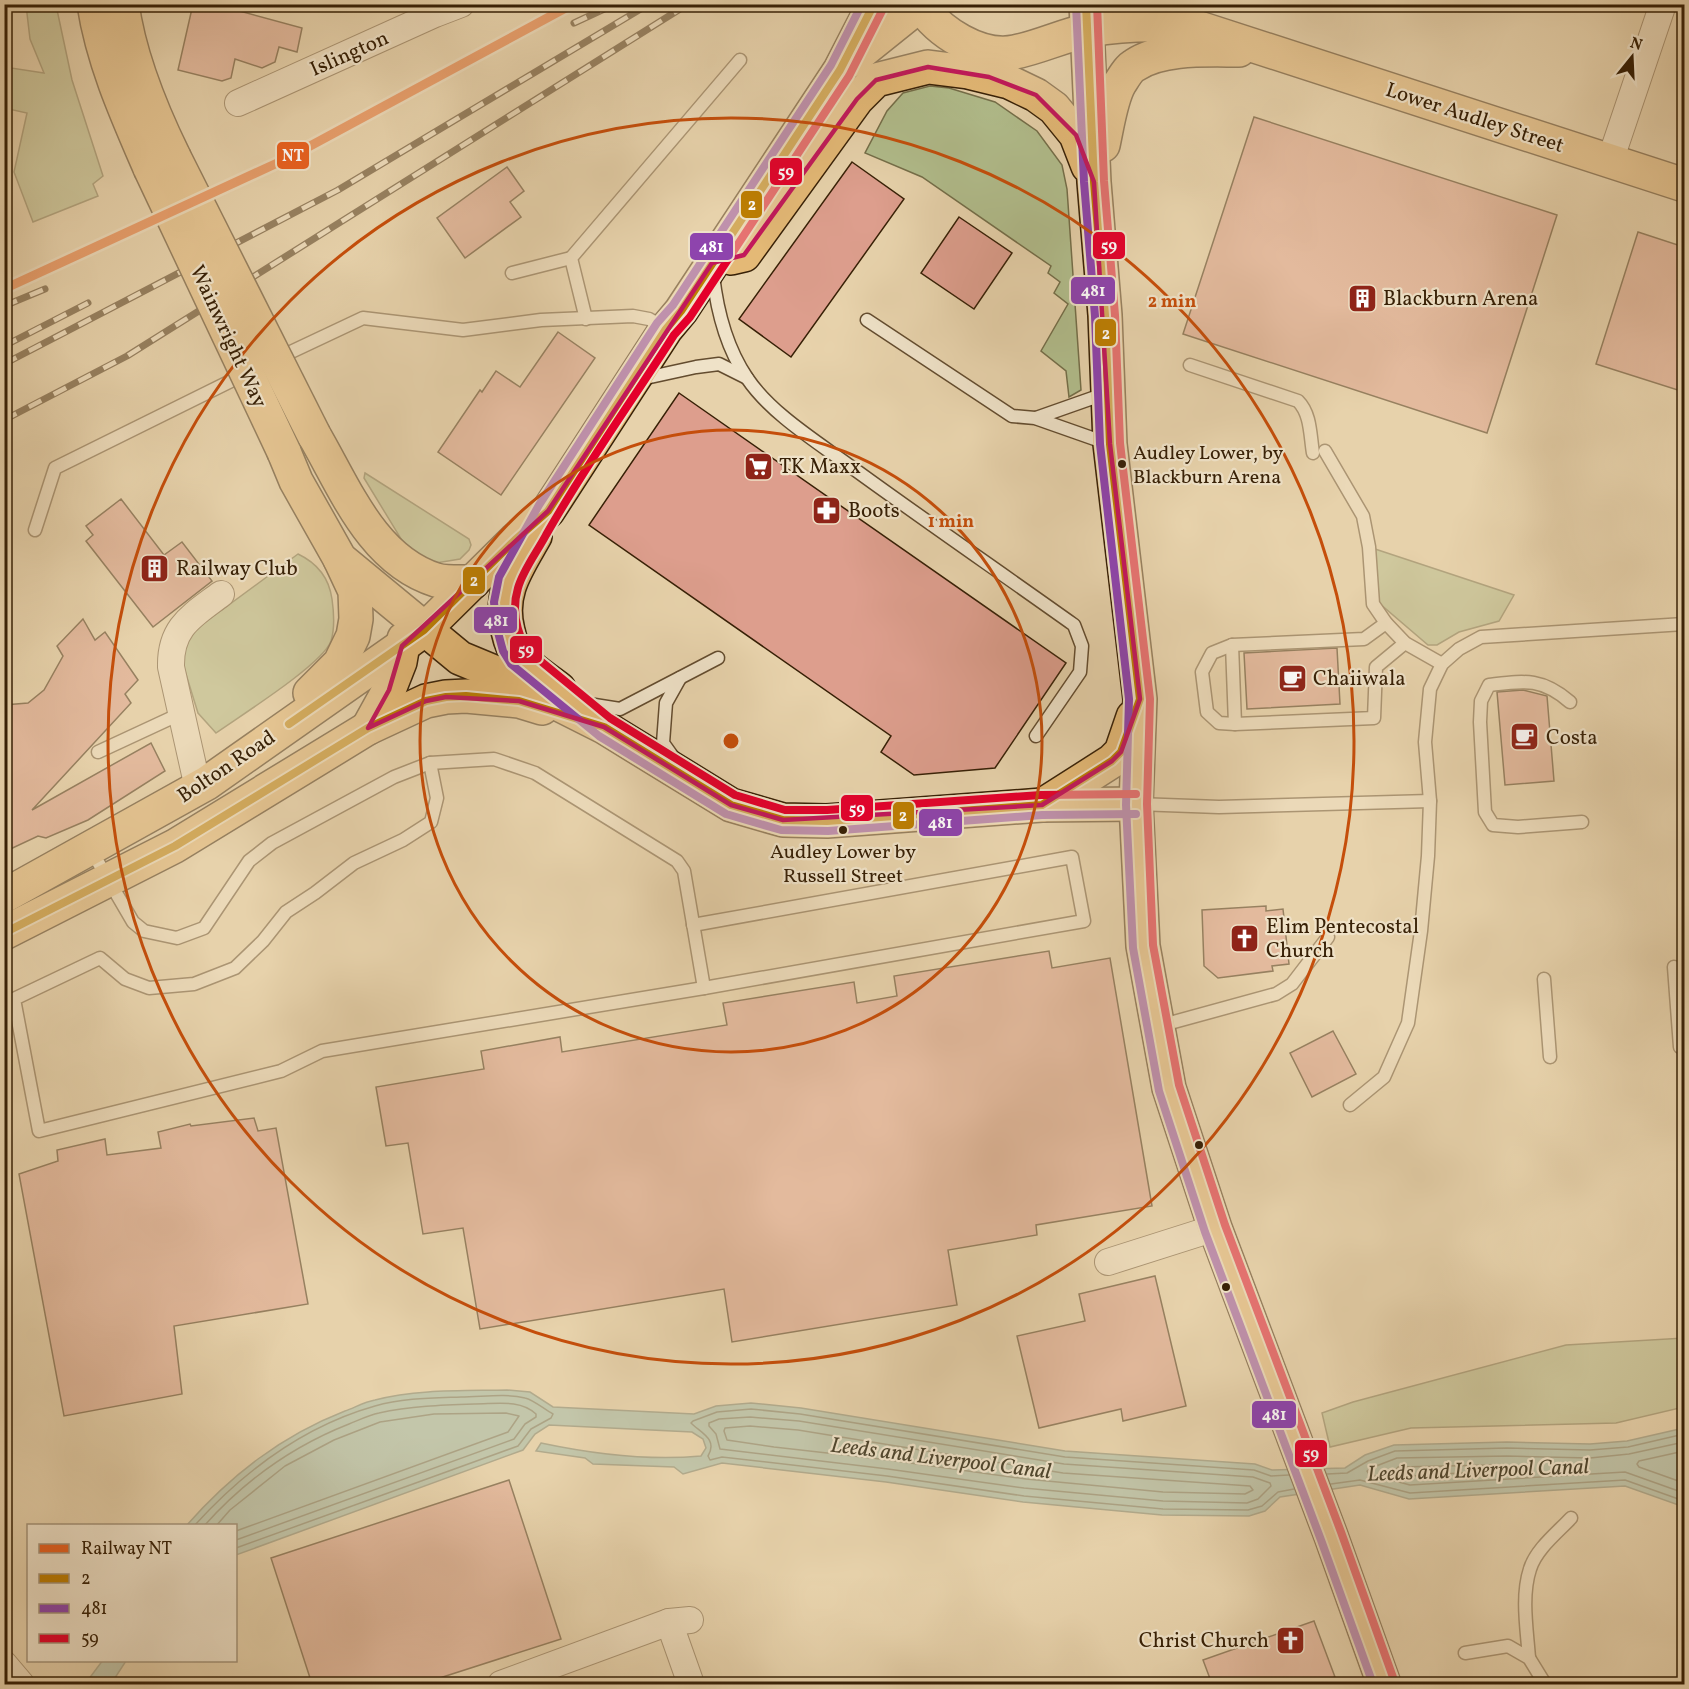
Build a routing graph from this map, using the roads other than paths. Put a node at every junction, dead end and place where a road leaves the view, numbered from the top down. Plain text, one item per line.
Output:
1 (94, 4) edge
2 (122, 4) edge
3 (461, 4) edge
4 (874, 4) edge
5 (1137, 4) edge
6 (1160, 4) edge
7 (1663, 4) edge
8 (920, 5) edge
9 (428, 9) edge
10 (1087, 18) edge
11 (1193, 26) junction
12 (1266, 49) junction
13 (740, 60) dead end
14 (840, 70) junction
15 (238, 103) dead end
16 (1610, 161) junction
17 (162, 163) junction
18 (1094, 182) junction
19 (1684, 185) edge
20 (571, 258) junction
21 (712, 263) junction
22 (512, 273) dead end
23 (586, 319) junction
24 (867, 320) dead end
25 (666, 329) junction
26 (1190, 365) dead end
27 (747, 378) junction
28 (632, 382) junction
29 (1108, 393) junction
30 (1035, 418) junction
31 (1110, 444) junction
32 (548, 511) junction
33 (366, 527) junction
34 (35, 530) dead end
35 (340, 559) junction
36 (473, 582) junction
37 (221, 594) dead end
38 (1386, 623) junction
39 (1684, 624) edge
40 (411, 630) junction
41 (1406, 643) junction
42 (1232, 645) junction
43 (718, 658) dead end
44 (1442, 664) junction
45 (680, 678) junction
46 (1140, 699) junction
47 (574, 702) junction
48 (1570, 702) dead end
49 (182, 713) junction
50 (1235, 724) junction
51 (604, 727) junction
52 (368, 728) junction
53 (1036, 736) dead end
54 (98, 752) dead end
55 (248, 752) junction
56 (430, 763) junction
57 (689, 779) junction
58 (198, 788) junction
59 (1430, 801) junction
60 (1136, 804) junction
61 (1042, 805) junction
62 (1582, 822) dead end
63 (91, 849) junction
64 (109, 881) junction
65 (4, 896) edge
66 (693, 925) junction
67 (4, 933) edge
68 (1328, 937) dead end
69 (1674, 967) dead end
70 (1544, 979) dead end
71 (704, 988) junction
72 (1158, 1026) junction
73 (1680, 1047) dead end
74 (1550, 1057) dead end
75 (1350, 1105) dead end
76 (1215, 1228) junction
77 (1108, 1262) dead end
78 (1571, 1518) dead end
79 (1465, 1653) dead end
80 (1529, 1658) junction
81 (4, 1664) edge
82 (21, 1684) edge
83 (501, 1684) edge
84 (691, 1684) edge
85 (1383, 1684) edge
86 (1545, 1684) edge

1 - 17 highway, Wainwright Way
2 - 17 highway, Wainwright Way
3 - 9 street, Islington
4 - 14 highway
5 - 11 highway, Lower Audley Street
6 - 11 highway
7 - 16 street
8 - 10 highway
8 - 14 highway
9 - 15 street, Islington
10 - 11 highway
10 - 18 highway
11 - 12 highway, Lower Audley Street
12 - 16 highway, Lower Audley Street
12 - 18 highway, Lower Audley Street
13 - 20 lane
14 - 21 highway, Bolton Road
16 - 19 highway, Lower Audley Street
17 - 33 highway, Wainwright Way, bridge
17 - 35 highway, Wainwright Way, bridge
18 - 21 highway
18 - 29 highway
20 - 22 lane
20 - 23 lane
21 - 25 highway, Bolton Road
21 - 27 lane
23 - 25 lane
23 - 34 lane
24 - 30 lane
25 - 28 highway, Bolton Road
26 - 38 lane
27 - 28 lane
27 - 53 lane
28 - 32 highway, Bolton Road
29 - 30 lane
29 - 31 highway
30 - 31 lane
31 - 46 highway
32 - 36 highway, Bolton Road
32 - 47 highway
33 - 36 highway, Wainwright Way
33 - 40 highway
35 - 40 highway, Wainwright Way
35 - 55 highway
36 - 40 highway, Bolton Road
37 - 49 street
38 - 41 lane
38 - 42 lane
39 - 44 lane
40 - 51 highway, Wainwright Way
40 - 52 highway
40 - 55 highway, Bolton Road
41 - 44 lane
41 - 50 lane
42 - 50 lane
42 - 50 lane
43 - 45 lane
44 - 59 lane
45 - 47 lane
45 - 57 lane
46 - 60 highway
46 - 61 highway
47 - 51 highway
48 - 62 lane
49 - 54 lane
49 - 58 street
51 - 52 highway, Bolton Road
51 - 57 highway
52 - 64 highway, Bolton Road
55 - 58 highway, Bolton Road
56 - 64 lane
56 - 66 lane
56 - 71 lane
57 - 61 highway
58 - 63 highway, Bolton Road
59 - 60 lane
59 - 75 lane
60 - 61 highway
60 - 72 highway
63 - 64 lane
63 - 65 highway, Bolton Road
64 - 67 highway, Bolton Road
66 - 71 lane
66 - 71 lane
68 - 72 lane
69 - 73 lane
70 - 74 lane
72 - 76 highway
76 - 77 street
76 - 85 highway
78 - 80 lane
79 - 80 lane
80 - 86 lane
81 - 82 street
83 - 84 street

